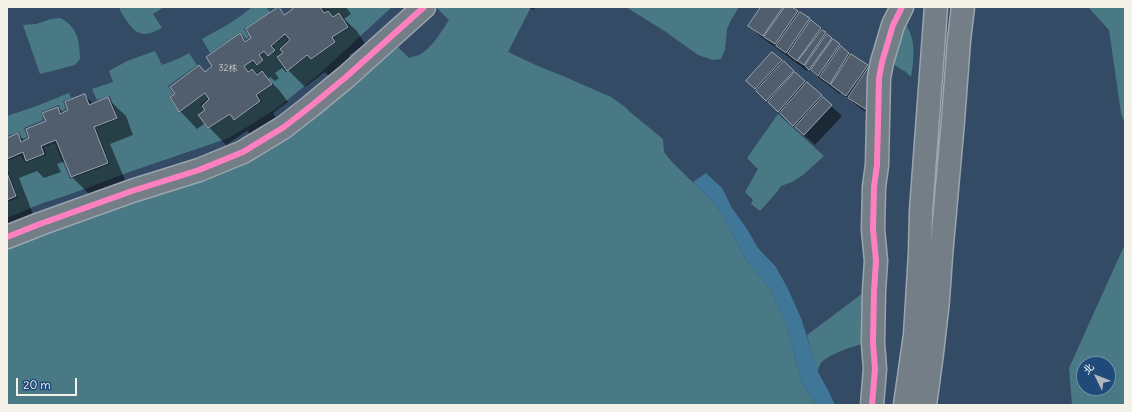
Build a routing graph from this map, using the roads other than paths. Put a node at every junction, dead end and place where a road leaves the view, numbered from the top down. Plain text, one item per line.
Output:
1 (424, 7) edge
2 (902, 7) edge
3 (936, 7) edge
4 (963, 7) edge
5 (7, 237) edge
6 (872, 405) edge
7 (905, 405) edge
8 (925, 405) edge

1 - 5 street
2 - 6 street
3 - 7 street
4 - 8 street

